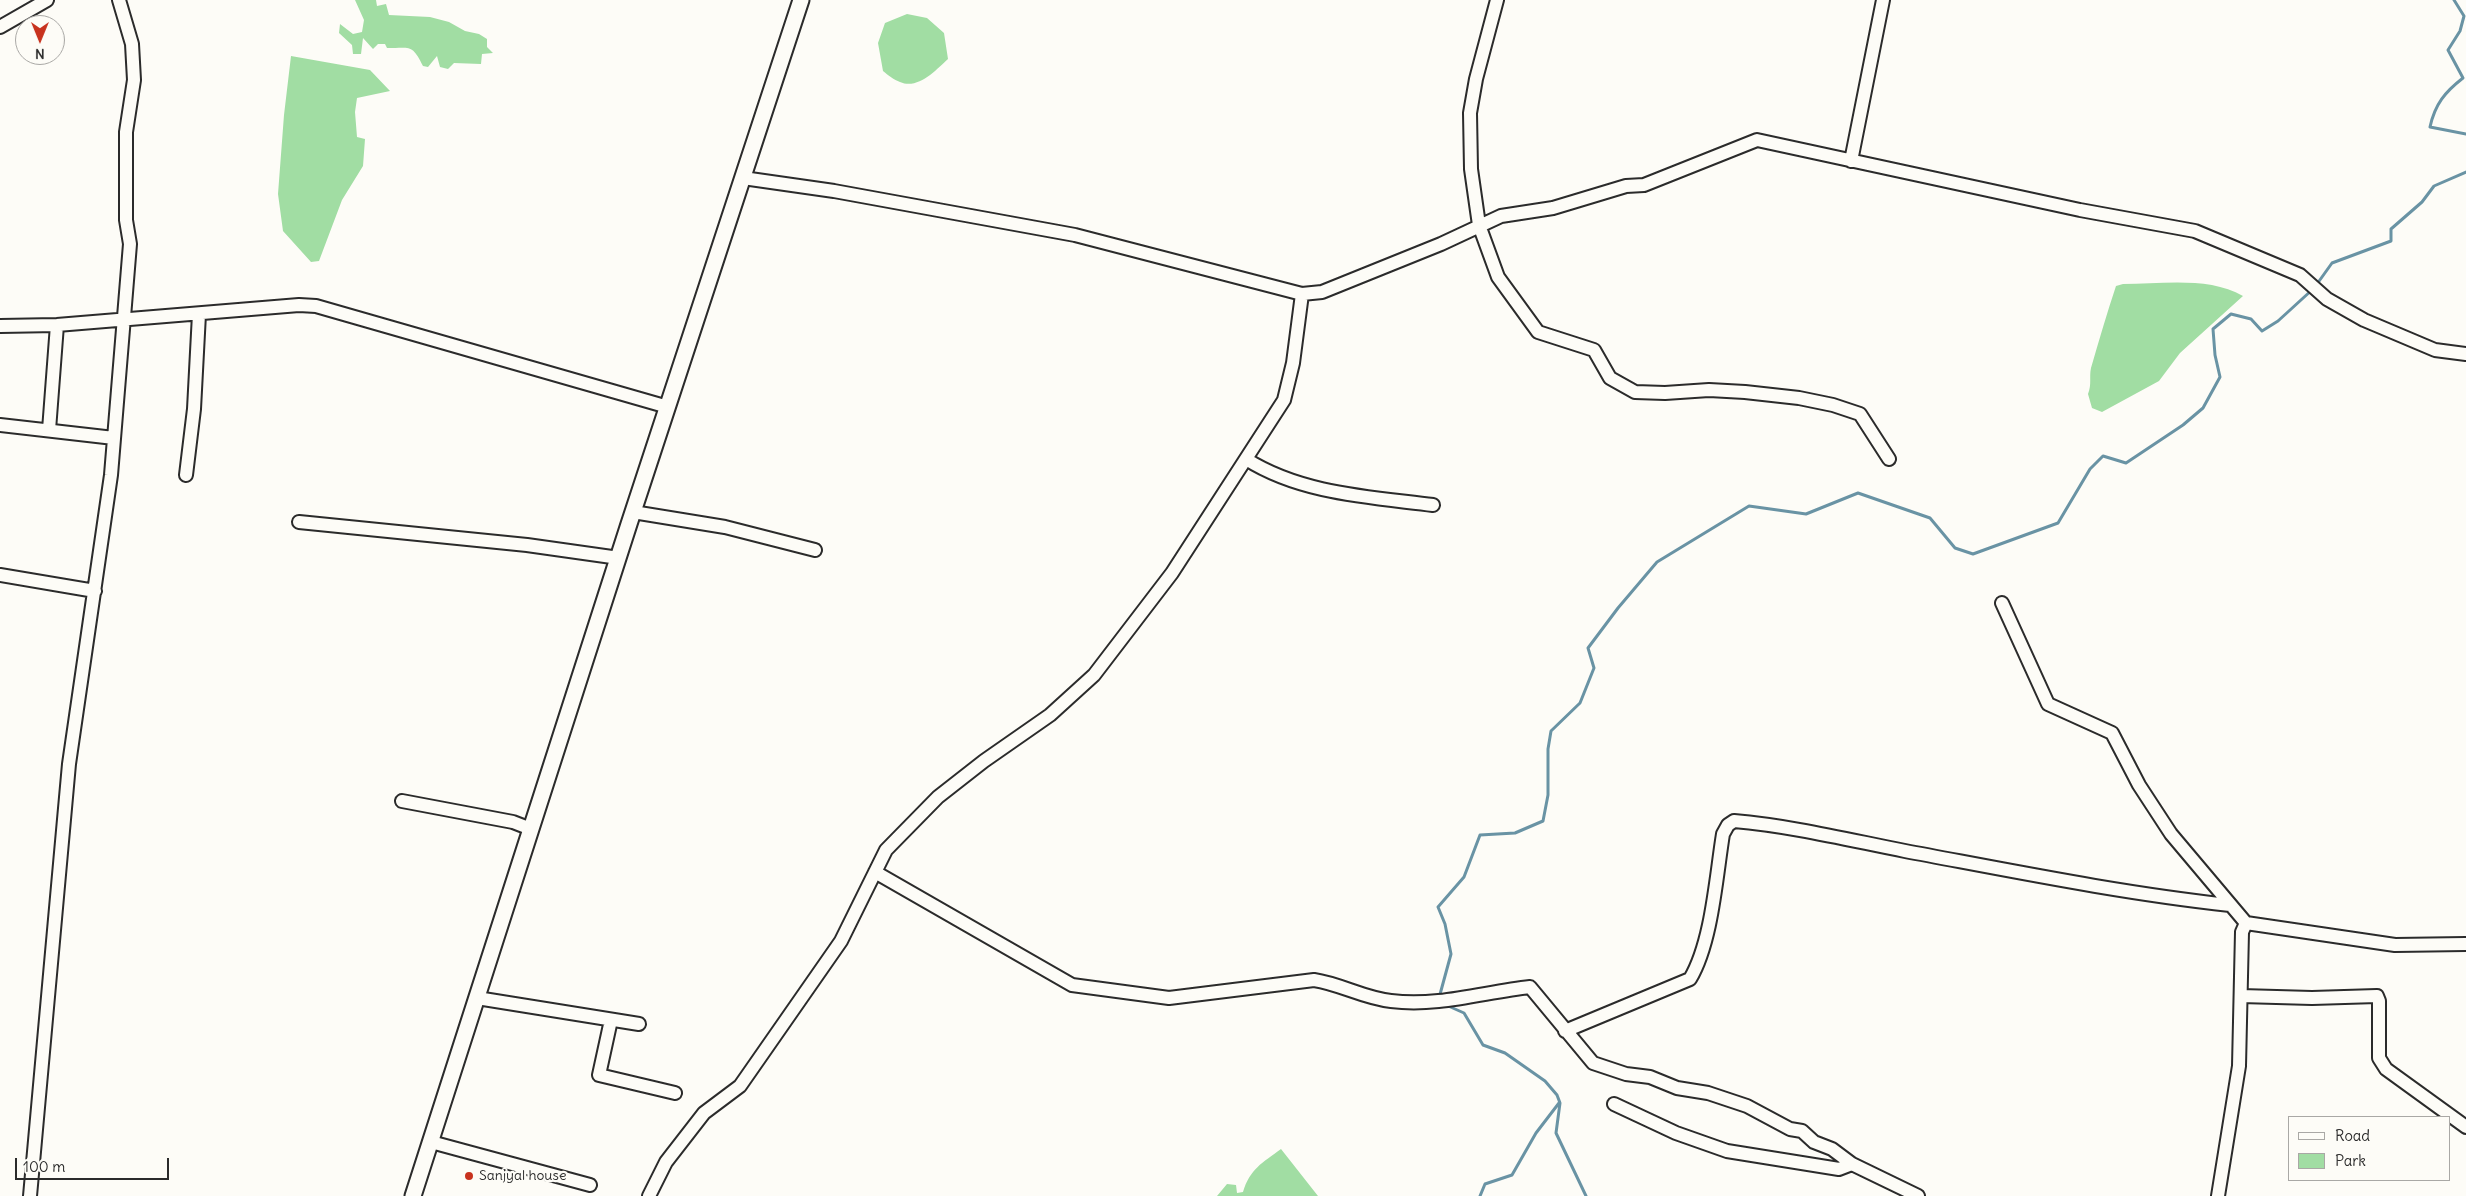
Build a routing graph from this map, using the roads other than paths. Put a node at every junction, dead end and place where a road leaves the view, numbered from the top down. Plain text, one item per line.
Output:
1 (47, 0) edge
2 (119, 0) edge
3 (802, 0) edge
4 (1497, 0) edge
5 (1882, 0) edge
6 (0, 27) edge
7 (1851, 161) junction
8 (743, 178) junction
9 (1479, 225) junction
10 (1302, 294) junction
11 (199, 314) junction
12 (124, 320) junction
13 (57, 325) junction
14 (0, 326) edge
15 (2466, 354) edge
16 (668, 407) junction
17 (0, 425) edge
18 (49, 430) junction
19 (114, 438) junction
20 (1246, 459) junction
21 (1889, 459) dead end
22 (186, 475) dead end
23 (1433, 504) dead end
24 (633, 512) junction
25 (299, 522) dead end
26 (815, 550) dead end
27 (618, 558) junction
28 (0, 575) edge
29 (95, 591) junction
30 (2002, 603) dead end
31 (402, 801) dead end
32 (531, 829) junction
33 (875, 872) junction
34 (2230, 905) junction
35 (2246, 923) junction
36 (2466, 944) edge
37 (2241, 996) junction
38 (477, 998) junction
39 (611, 1020) junction
40 (639, 1024) dead end
41 (1565, 1031) junction
42 (676, 1093) dead end
43 (1614, 1104) dead end
44 (2451, 1116) edge
45 (2451, 1116) edge
46 (2466, 1127) edge
47 (431, 1142) junction
48 (1852, 1164) junction
49 (590, 1185) dead end
50 (30, 1196) edge
51 (413, 1196) edge
52 (649, 1196) edge
53 (1918, 1196) edge
54 (2218, 1196) edge

1 - 6 street
2 - 12 street
3 - 8 street
4 - 9 street
5 - 7 street
7 - 9 street
7 - 15 street
8 - 10 street
8 - 16 street
9 - 10 street
9 - 21 street
10 - 20 street
11 - 12 street
11 - 16 street
11 - 22 street
12 - 13 street
12 - 19 street
13 - 14 street
13 - 18 street
16 - 24 street
17 - 18 street
18 - 19 street
19 - 29 street
20 - 23 street
20 - 33 street
24 - 26 street
24 - 27 street
25 - 27 street
27 - 32 street
28 - 29 street
29 - 50 street
30 - 34 street
31 - 32 street
32 - 38 street
33 - 41 street
33 - 52 street
34 - 35 street
34 - 41 street
35 - 36 street
35 - 37 street
37 - 44 street
37 - 54 street
38 - 39 street
38 - 47 street
39 - 40 street
39 - 42 street
41 - 48 street
43 - 48 street
45 - 46 street
47 - 49 street
47 - 51 street
48 - 53 street

